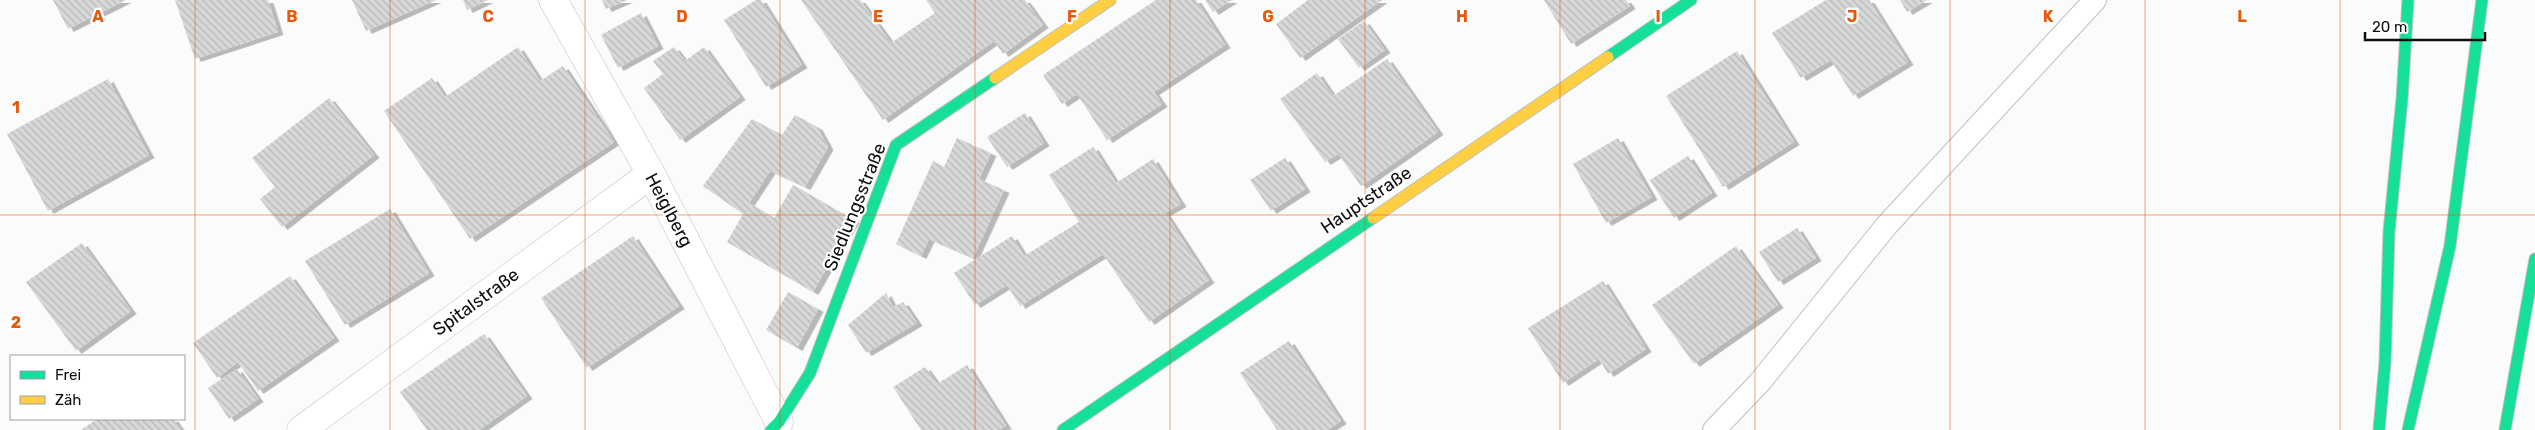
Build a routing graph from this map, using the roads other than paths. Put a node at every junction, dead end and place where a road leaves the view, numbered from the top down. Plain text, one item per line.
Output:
1 (552, 0) edge
2 (1110, 0) edge
3 (1692, 0) edge
4 (2095, 0) edge
5 (2408, 0) edge
6 (2482, 0) edge
7 (650, 174) junction
8 (2535, 259) edge
9 (775, 426) edge
10 (301, 430) edge
11 (1062, 430) edge
12 (1714, 430) edge
13 (2379, 430) edge
14 (2408, 430) edge
15 (2505, 430) edge

1 - 7 street, Heiglberg
2 - 9 main road, Siedlungsstraße
3 - 11 main road, Hauptstraße
4 - 12 lane
5 - 13 main road
6 - 14 main road
7 - 9 street, Heiglberg
7 - 10 street, Spitalstraße
8 - 15 main road

